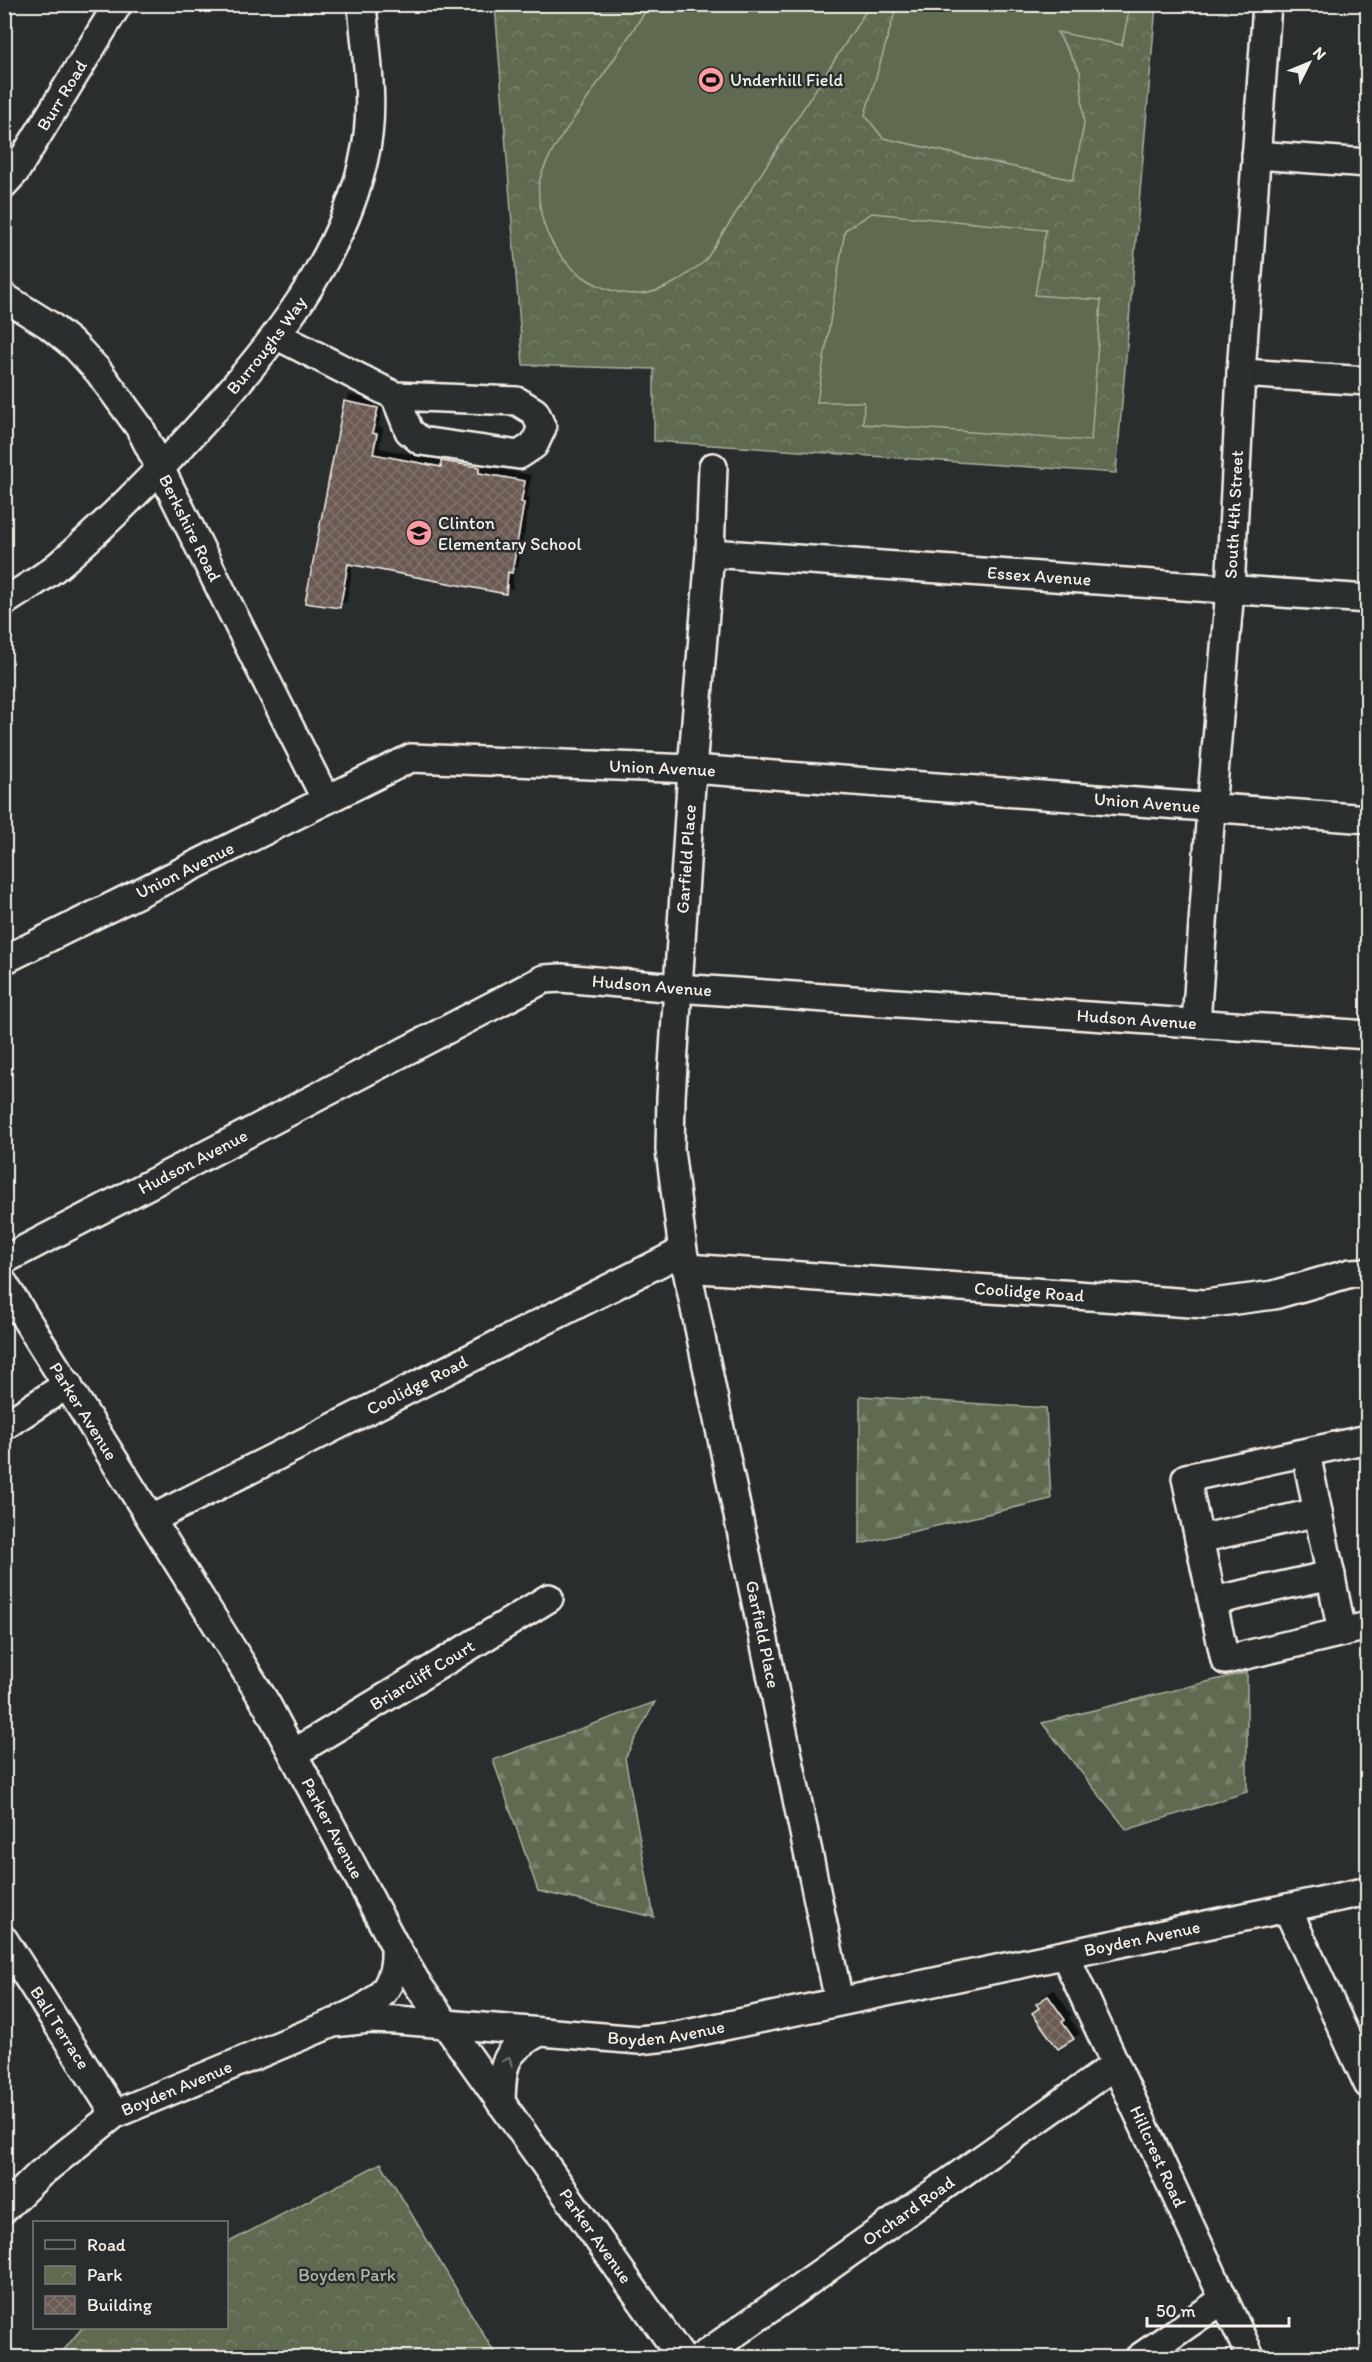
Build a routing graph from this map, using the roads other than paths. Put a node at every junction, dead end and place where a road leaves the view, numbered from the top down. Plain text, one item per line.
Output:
1 (118, 4) edge
2 (362, 4) edge
3 (1267, 4) edge
4 (1256, 155) junction
5 (1368, 163) edge
6 (4, 184) edge
7 (4, 297) edge
8 (276, 335) junction
9 (1241, 373) junction
10 (1368, 381) edge
11 (395, 396) junction
12 (713, 467) dead end
13 (160, 470) junction
14 (710, 553) junction
15 (1230, 590) junction
16 (1368, 599) edge
17 (4, 602) edge
18 (692, 769) junction
19 (326, 800) junction
20 (1211, 809) junction
21 (1368, 819) edge
22 (4, 960) edge
23 (676, 988) junction
24 (1196, 1023) junction
25 (1368, 1035) edge
26 (685, 1259) junction
27 (4, 1260) edge
28 (1368, 1272) edge
29 (4, 1284) edge
30 (68, 1384) junction
31 (4, 1426) edge
32 (1368, 1439) edge
33 (1306, 1453) junction
34 (1318, 1512) junction
35 (152, 1519) junction
36 (1199, 1539) junction
37 (1331, 1575) junction
38 (549, 1598) dead end
39 (1213, 1601) junction
40 (1355, 1629) edge
41 (294, 1753) junction
42 (1368, 1891) edge
43 (1287, 1908) junction
44 (4, 1940) edge
45 (395, 1946) junction
46 (1065, 1955) junction
47 (839, 2001) junction
48 (333, 2023) junction
49 (447, 2025) junction
50 (538, 2033) junction
51 (1115, 2065) junction
52 (1368, 2084) edge
53 (501, 2103) junction
54 (115, 2114) junction
55 (4, 2209) edge
56 (1224, 2299) junction
57 (682, 2358) edge
58 (700, 2358) edge
59 (1139, 2358) edge
60 (1251, 2358) edge

1 - 6 street, Burr Road
2 - 8 street, Burroughs Way
3 - 4 street, South 4th Street
4 - 5 street
4 - 9 street, South 4th Street
7 - 13 street, Berkshire Road
8 - 11 street
8 - 13 street, Burroughs Way
9 - 10 street
9 - 15 street, South 4th Street
11 - 11 street
12 - 14 street, Garfield Place
13 - 17 street, Burroughs Way
13 - 19 street, Berkshire Road
14 - 15 street, Essex Avenue
14 - 18 street, Garfield Place
15 - 16 street, Essex Avenue
15 - 20 street, South 4th Street
18 - 19 street, Union Avenue
18 - 20 street, Union Avenue
18 - 23 street, Garfield Place
19 - 22 street, Union Avenue
20 - 21 street, Union Avenue
20 - 24 street, South 4th Street
23 - 24 street, Hudson Avenue
23 - 26 street, Garfield Place
23 - 27 street, Hudson Avenue
24 - 25 street, Hudson Avenue
26 - 28 street, Coolidge Road
26 - 35 street, Coolidge Road
26 - 47 street, Garfield Place
29 - 30 street, Parker Avenue
30 - 31 street
30 - 35 street, Parker Avenue
32 - 33 street
33 - 34 street
33 - 36 street
34 - 36 street
34 - 37 street
35 - 41 street, Parker Avenue
36 - 39 street
37 - 39 street
37 - 40 street
38 - 41 street, Briarcliff Court
39 - 40 street
41 - 45 street, Parker Avenue
42 - 43 street, Boyden Avenue
43 - 46 street, Boyden Avenue
43 - 52 street
44 - 54 street, Ball Terrace
45 - 48 street
45 - 49 street, Parker Avenue
46 - 47 street, Boyden Avenue
46 - 51 street, Hillcrest Road
47 - 50 street, Boyden Avenue
48 - 49 street, Boyden Avenue
48 - 54 street, Boyden Avenue
49 - 50 street, Boyden Avenue
49 - 53 street, Parker Avenue
53 -> 50 street
51 - 56 street, Hillcrest Road
51 - 58 street, Orchard Road
53 - 57 street, Parker Avenue
54 - 55 street, Boyden Avenue
56 - 59 street
56 - 60 street, Hillcrest Road

